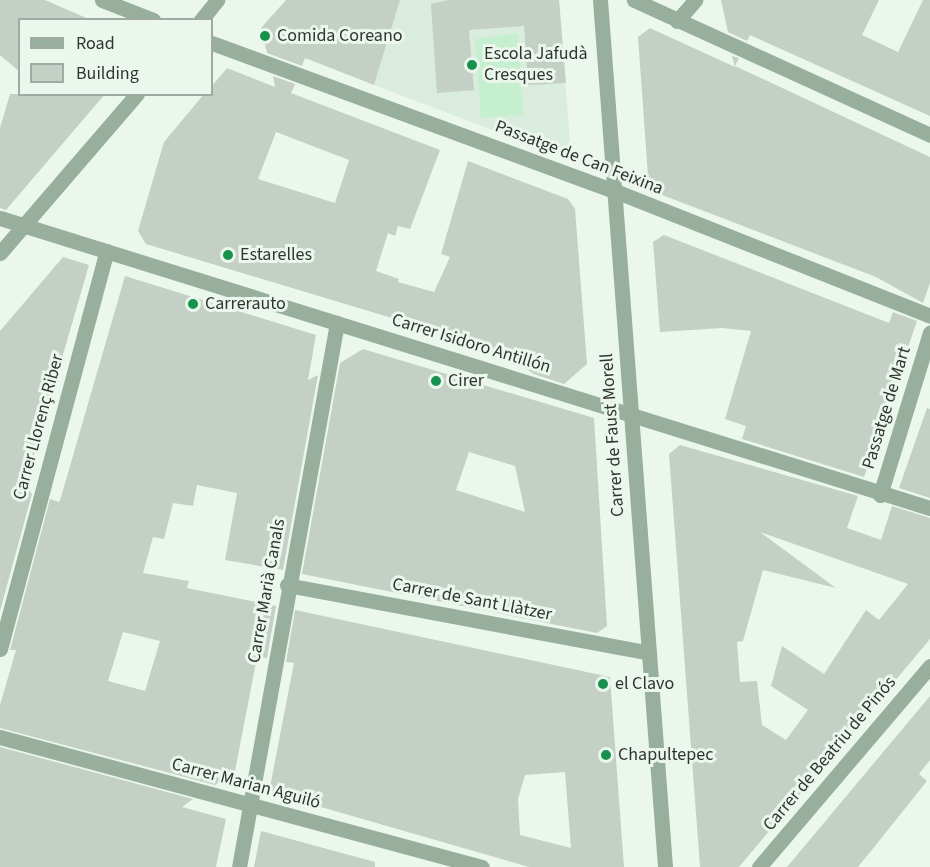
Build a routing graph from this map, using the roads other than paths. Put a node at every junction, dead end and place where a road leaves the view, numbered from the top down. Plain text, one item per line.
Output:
1 (102, 0) edge
2 (217, 0) edge
3 (600, 0) edge
4 (634, 0) edge
5 (695, 0) edge
6 (148, 18) edge
7 (203, 18) edge
8 (677, 21) junction
9 (213, 43) edge
10 (135, 96) edge
11 (930, 135) edge
12 (615, 191) junction
13 (0, 218) edge
14 (24, 225) junction
15 (107, 251) junction
16 (0, 253) edge
17 (930, 316) edge
18 (337, 323) junction
19 (930, 332) edge
20 (631, 414) junction
21 (880, 495) junction
22 (930, 508) edge
23 (287, 585) junction
24 (0, 649) edge
25 (649, 653) junction
26 (930, 666) edge
27 (0, 737) edge
28 (249, 805) junction
29 (239, 867) edge
30 (482, 867) edge
31 (665, 867) edge
32 (759, 867) edge

1 - 6 street
2 - 7 street
3 - 12 street, Carrer de Faust Morell
4 - 8 street
5 - 8 street
8 - 11 street
9 - 12 street, Passatge de Can Feixina
10 - 14 street
12 - 17 street, Passatge de Can Feixina
12 - 20 street, Carrer de Faust Morell
13 - 14 street, Carrer Isidoro Antillón
14 - 15 street, Carrer Isidoro Antillón
14 - 16 street
15 - 18 street, Carrer Isidoro Antillón
15 - 24 street, Carrer Llorenç Riber
18 - 20 street, Carrer Isidoro Antillón
18 - 23 street, Carrer Marià Canals
19 - 21 street, Passatge de Mart
20 - 21 street, Carrer Isidoro Antillón
20 - 25 street, Carrer de Faust Morell
21 - 22 street, Carrer Isidoro Antillón
23 - 25 street, Carrer de Sant Llàtzer
23 - 28 street, Carrer Marià Canals
25 - 31 street, Carrer de Faust Morell
26 - 32 street, Carrer de Beatriu de Pinós
27 - 28 street, Carrer Marian Aguiló
28 - 29 street, Carrer Marià Canals
28 - 30 street, Carrer Marian Aguiló

